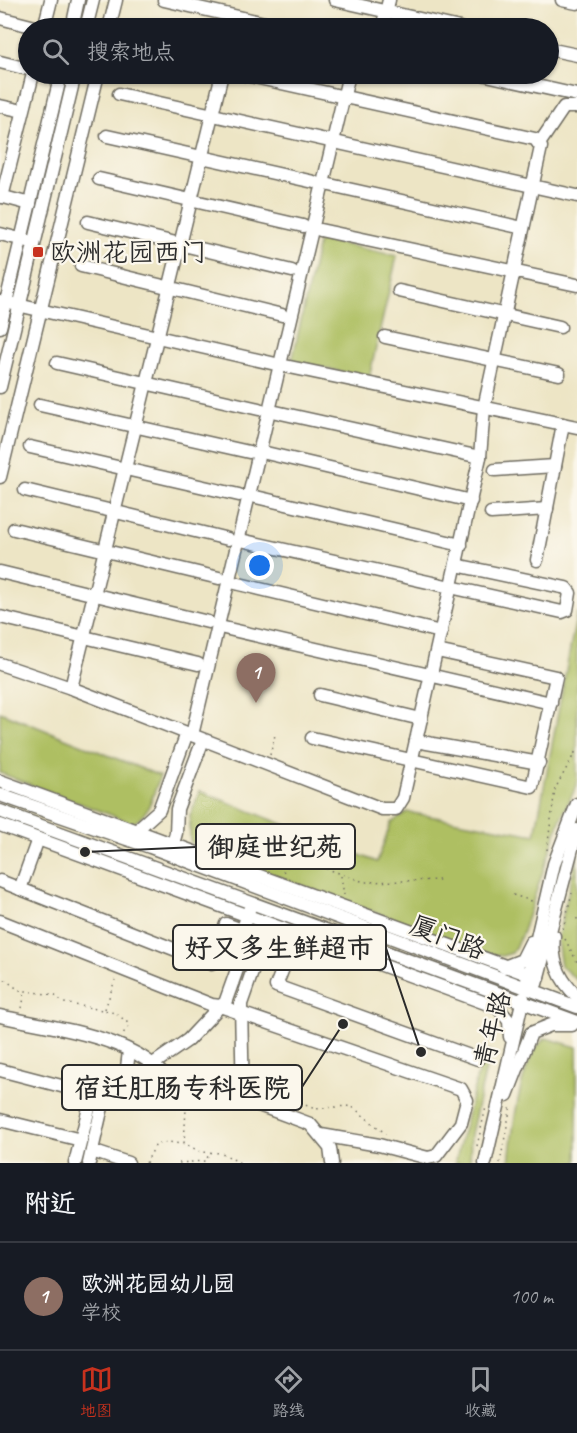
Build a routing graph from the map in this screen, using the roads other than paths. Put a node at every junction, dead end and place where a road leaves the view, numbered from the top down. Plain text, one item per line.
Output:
1 (51, 0) edge
2 (78, 0) edge
3 (93, 0) edge
4 (116, 0) edge
5 (164, 0) edge
6 (336, 0) edge
7 (562, 0) edge
8 (577, 3) edge
9 (388, 6) edge
10 (0, 18) edge
11 (46, 18) edge
12 (74, 18) edge
13 (88, 18) edge
14 (112, 18) edge
15 (219, 18) edge
16 (427, 18) edge
17 (18, 23) edge
18 (559, 51) edge
19 (577, 55) edge
20 (0, 62) edge
21 (18, 66) edge
22 (30, 84) edge
23 (59, 84) edge
24 (73, 84) edge
25 (96, 84) edge
26 (220, 84) edge
27 (287, 84) edge
28 (346, 84) edge
29 (527, 84) edge
30 (119, 94) dead end
31 (577, 95) edge
32 (343, 96) junction
33 (0, 106) edge
34 (577, 107) edge
35 (23, 111) junction
36 (212, 115) junction
37 (107, 136) dead end
38 (332, 142) junction
39 (539, 144) junction
40 (6, 152) edge
41 (202, 157) junction
42 (99, 179) dead end
43 (314, 182) dead end
44 (330, 185) dead end
45 (532, 186) junction
46 (577, 196) edge
47 (1, 197) edge
48 (191, 200) junction
49 (30, 204) junction
50 (88, 222) dead end
51 (303, 226) dead end
52 (523, 228) junction
53 (320, 230) dead end
54 (0, 234) edge
55 (21, 240) junction
56 (35, 243) junction
57 (180, 245) junction
58 (81, 266) dead end
59 (292, 271) dead end
60 (514, 272) junction
61 (577, 285) edge
62 (170, 287) junction
63 (399, 291) dead end
64 (3, 302) edge
65 (20, 306) junction
66 (40, 311) junction
67 (282, 315) dead end
68 (504, 315) junction
69 (0, 327) edge
70 (560, 327) dead end
71 (158, 337) junction
72 (385, 337) dead end
73 (3, 358) edge
74 (495, 360) junction
75 (57, 363) dead end
76 (280, 365) junction
77 (559, 374) dead end
78 (146, 383) junction
79 (0, 387) edge
80 (40, 405) dead end
81 (484, 408) junction
82 (259, 409) dead end
83 (276, 412) dead end
84 (563, 424) junction
85 (136, 426) junction
86 (577, 427) edge
87 (30, 447) dead end
88 (249, 452) dead end
89 (266, 453) dead end
90 (480, 457) junction
91 (555, 466) junction
92 (125, 469) junction
93 (495, 470) dead end
94 (0, 477) edge
95 (25, 490) dead end
96 (239, 495) dead end
97 (256, 497) dead end
98 (471, 501) junction
99 (547, 509) junction
100 (115, 512) junction
101 (491, 513) dead end
102 (14, 529) dead end
103 (228, 538) dead end
104 (245, 541) dead end
105 (461, 544) junction
106 (105, 551) junction
107 (537, 560) dead end
108 (456, 565) junction
109 (0, 572) edge
110 (219, 578) dead end
111 (235, 583) dead end
112 (450, 589) junction
113 (94, 595) junction
114 (0, 617) edge
115 (208, 622) dead end
116 (224, 628) dead end
117 (441, 632) junction
118 (84, 637) junction
119 (436, 651) junction
120 (0, 664) edge
121 (198, 664) dead end
122 (431, 676) junction
123 (71, 688) junction
124 (320, 695) dead end
125 (551, 703) junction
126 (421, 719) junction
127 (194, 736) junction
128 (312, 738) dead end
129 (416, 741) junction
130 (412, 760) junction
131 (539, 763) junction
132 (0, 781) edge
133 (0, 795) edge
134 (577, 804) edge
135 (159, 810) junction
136 (0, 811) edge
137 (176, 815) junction
138 (0, 825) edge
139 (577, 830) edge
140 (136, 836) junction
141 (38, 839) junction
142 (171, 850) junction
143 (127, 858) junction
144 (0, 881) edge
145 (20, 889) junction
146 (554, 889) junction
147 (252, 904) junction
148 (279, 914) junction
149 (247, 917) junction
150 (0, 921) edge
151 (274, 927) junction
152 (242, 930) junction
153 (270, 940) junction
154 (459, 965) junction
155 (506, 967) junction
156 (533, 976) junction
157 (455, 978) junction
158 (529, 991) junction
159 (577, 996) edge
160 (525, 1005) junction
161 (220, 1006) junction
162 (577, 1007) edge
163 (499, 1008) junction
164 (240, 1013) junction
165 (0, 1016) edge
166 (577, 1024) edge
167 (129, 1052) junction
168 (478, 1059) dead end
169 (153, 1064) junction
170 (0, 1070) edge
171 (503, 1094) junction
172 (243, 1101) junction
173 (0, 1120) edge
174 (321, 1135) junction
175 (81, 1140) junction
176 (91, 1157) edge
177 (409, 1159) edge
178 (480, 1159) edge
179 (75, 1163) edge
180 (128, 1163) edge
181 (332, 1163) edge
182 (492, 1163) edge

1 - 11 street
2 - 12 street
3 - 13 street
4 - 14 street
5 - 15 street
6 - 9 street
7 - 8 street
9 - 16 street
10 - 17 street
18 - 19 street
20 - 21 street
22 - 35 street
23 - 49 street
24 - 56 street
25 - 66 street
26 - 36 street
27 - 32 street
28 - 32 street
29 - 31 street
30 - 36 street
32 - 38 street
32 - 39 street
33 - 35 street
34 - 39 street
35 - 40 street
36 - 38 street
36 - 41 street
37 - 41 street
38 - 45 street
38 - 76 street
39 - 45 street
40 - 47 street
41 - 43 street
41 - 48 street
42 - 48 street
44 - 52 street
45 - 46 street
45 - 52 street
47 - 49 street
48 - 51 street
48 - 57 street
49 - 55 street
50 - 57 street
52 - 60 street
53 - 60 street
54 - 55 street
55 - 56 street
55 - 64 street
56 - 65 street
57 - 59 street
57 - 62 street
58 - 62 street
60 - 61 street
60 - 68 street
62 - 67 street
62 - 71 street
63 - 68 street
64 - 65 street
64 - 69 street
65 - 66 street
65 - 73 street
66 - 71 street
66 - 94 street
68 - 70 street
68 - 74 street
71 - 76 street
71 - 78 street
72 - 74 street
73 - 79 street
74 - 77 street
74 - 81 street
75 - 78 street
76 - 81 street
76 - 127 street
78 - 82 street
78 - 85 street
80 - 85 street
81 - 84 street
81 - 90 street
83 - 90 street
84 - 86 street
84 - 91 street
85 - 88 street
85 - 92 street
87 - 92 street
89 - 98 street
90 - 98 street
91 - 93 street
91 - 99 street
92 - 96 street
92 - 100 street
95 - 100 street
97 - 105 street
98 - 105 street
99 - 101 street
99 - 107 street
100 - 103 street
100 - 106 street
102 - 106 street
104 - 112 street
105 - 108 street
106 - 110 street
106 - 113 street
108 - 112 street
108 - 112 street
109 - 113 street
111 - 117 street
112 - 117 street
113 - 115 street
113 - 118 street
114 - 118 street
116 - 122 street
117 - 119 street
118 - 121 street
118 - 123 street
119 - 122 street
119 - 125 street
120 - 123 street
122 - 125 street
122 - 126 street
123 - 127 street
124 - 126 street
125 - 131 street
126 - 129 street
127 - 130 street
127 - 135 street
127 - 137 street
128 - 130 street
129 - 130 street
129 - 131 street
130 - 131 street
132 - 140 street
133 - 140 street, 厦门路
134 - 146 street, 青年路
135 - 137 street
135 - 140 street
136 - 143 street, 厦门路
137 - 142 street
138 - 141 street
139 - 146 street, 青年路
140 - 142 street, 厦门路
140 - 143 street
141 - 145 street
141 - 149 street
142 - 154 street, 厦门路
142 - 155 street
143 - 147 street, 厦门路
144 - 145 street
145 - 152 street
146 - 155 street
146 - 156 street, 青年路
146 - 159 street
147 - 148 street, 厦门路
147 - 149 street
148 - 151 street
148 - 157 street, 厦门路
149 - 151 street
149 - 152 street
150 - 161 street
151 - 153 street
151 - 163 street
152 - 161 street
153 - 164 street
153 - 168 street
154 - 155 street
154 - 158 street, 厦门路
155 - 156 street
156 - 158 street, 青年路
157 - 160 street, 厦门路
157 - 163 street
158 - 160 street, 青年路
158 - 162 street, 厦门路
160 - 166 street, 厦门路
160 - 171 street, 青年路
161 - 164 street
161 - 169 street
163 - 171 street
164 - 172 street
164 - 177 street
165 - 167 street
166 - 171 street
167 - 169 street
167 - 176 street
169 - 172 street
170 - 175 street
171 - 178 street, 青年路
171 - 182 street, 青年路
172 - 174 street
173 - 175 street
174 - 177 street
174 - 181 street
175 - 179 street
176 - 180 street

